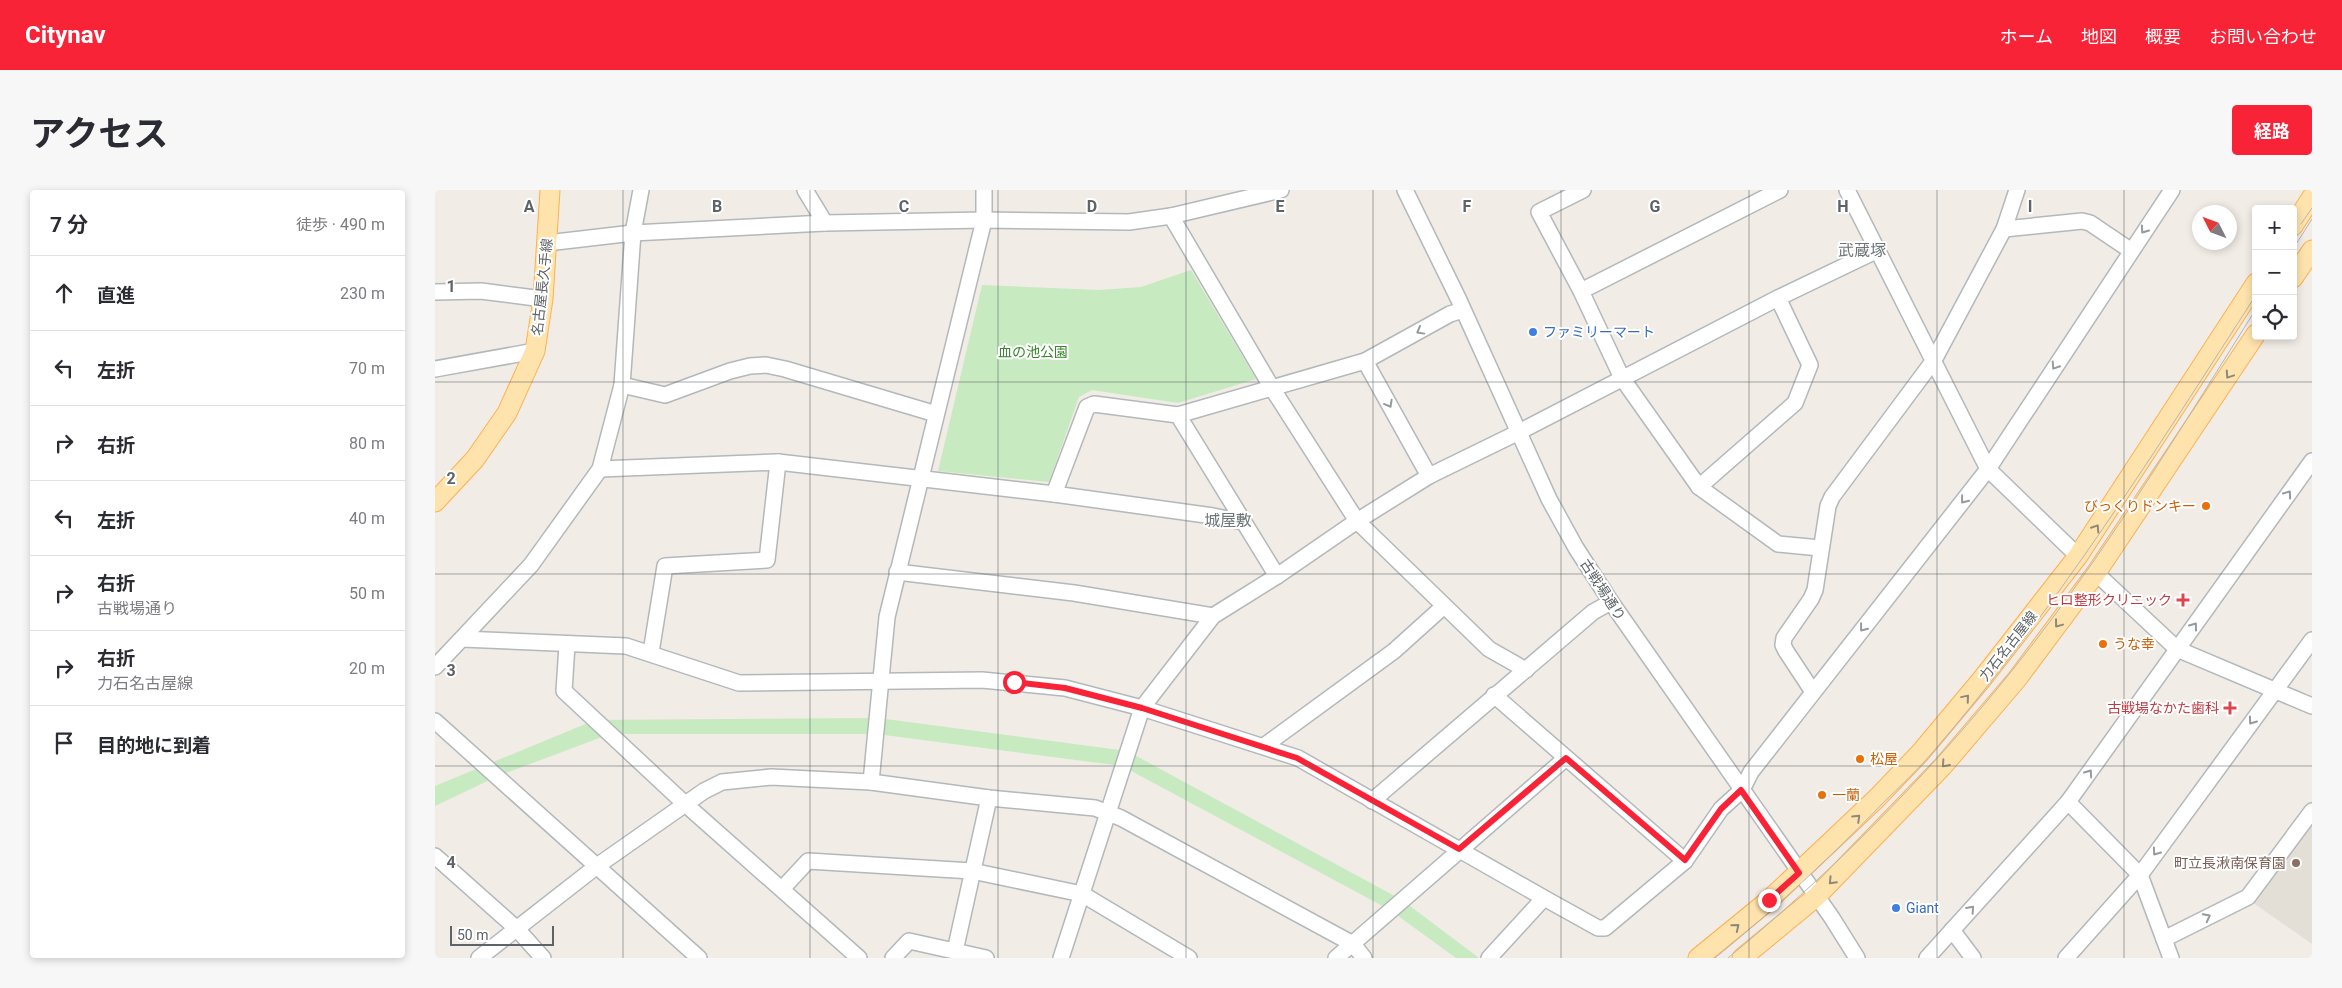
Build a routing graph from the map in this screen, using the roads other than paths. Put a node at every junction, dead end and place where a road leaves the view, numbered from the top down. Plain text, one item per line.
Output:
1 (550, 190) edge
2 (641, 190) edge
3 (805, 190) edge
4 (984, 190) edge
5 (1405, 190) edge
6 (1583, 190) edge
7 (1780, 190) edge
8 (1847, 190) edge
9 (2017, 190) edge
10 (2172, 190) edge
11 (1274, 191) edge
12 (2312, 197) edge
13 (1171, 216) junction
14 (984, 220) junction
15 (2297, 220) edge
16 (825, 224) junction
17 (2004, 229) junction
18 (633, 233) junction
19 (547, 243) junction
20 (1878, 250) junction
21 (2130, 250) junction
22 (2312, 250) edge
23 (2297, 272) edge
24 (2252, 289) edge
25 (1581, 291) junction
26 (435, 292) edge
27 (1778, 298) junction
28 (543, 299) junction
29 (1463, 310) junction
30 (2252, 340) edge
31 (535, 351) junction
32 (1934, 360) junction
33 (1365, 361) junction
34 (435, 369) edge
35 (1622, 378) junction
36 (622, 385) junction
37 (1272, 388) junction
38 (936, 414) junction
39 (1178, 415) junction
40 (1519, 432) junction
41 (2312, 461) edge
42 (778, 462) junction
43 (600, 469) junction
44 (1988, 469) junction
45 (1429, 476) junction
46 (921, 478) junction
47 (1699, 487) junction
48 (1054, 494) junction
49 (435, 502) edge
50 (1357, 521) junction
51 (1243, 522) junction
52 (1820, 548) junction
53 (2078, 556) junction
54 (897, 572) junction
55 (2096, 574) junction
56 (1277, 576) junction
57 (1611, 602) junction
58 (1444, 606) junction
59 (1213, 616) junction
60 (462, 639) junction
61 (2312, 640) edge
62 (567, 645) junction
63 (2177, 649) junction
64 (651, 652) junction
65 (435, 667) edge
66 (1526, 670) junction
67 (879, 681) junction
68 (2275, 691) junction
69 (1813, 692) junction
70 (1494, 695) junction
71 (2312, 706) edge
72 (1142, 708) junction
73 (435, 721) edge
74 (1264, 746) junction
75 (1566, 758) junction
76 (871, 782) junction
77 (1741, 790) junction
78 (989, 798) junction
79 (1372, 801) junction
80 (2068, 802) junction
81 (684, 803) junction
82 (2312, 811) edge
83 (1108, 813) junction
84 (1459, 849) junction
85 (435, 856) edge
86 (1685, 860) junction
87 (597, 866) junction
88 (972, 871) junction
89 (1799, 873) junction
90 (2140, 875) junction
91 (782, 889) junction
92 (1082, 894) junction
93 (1816, 897) junction
94 (1544, 898) junction
95 (517, 929) junction
96 (1952, 930) junction
97 (2164, 939) junction
98 (1353, 944) junction
99 (955, 951) junction
100 (479, 958) edge
101 (543, 958) edge
102 (699, 958) edge
103 (859, 958) edge
104 (893, 958) edge
105 (986, 958) edge
106 (1061, 958) edge
107 (1189, 958) edge
108 (1336, 958) edge
109 (1364, 958) edge
110 (1489, 958) edge
111 (1698, 958) edge
112 (1742, 958) edge
113 (1857, 958) edge
114 (1927, 958) edge
115 (1973, 958) edge
116 (2066, 958) edge
117 (2171, 958) edge

1 - 19 main road, 名古屋長久手線
2 - 18 street
3 - 16 street
4 - 14 street
5 - 29 street, 古戦場通り
6 - 25 street
7 - 25 street
8 - 20 street
9 - 17 street
10 -> 21 street
11 - 13 street
12 - 15 main road
13 - 14 street
13 - 37 street
14 - 16 street
14 - 38 street
16 - 18 street
17 - 21 street
17 - 32 street
18 - 19 street
18 - 36 street
19 - 28 main road, 名古屋長久手線
20 - 27 street
20 - 32 street
21 -> 44 street
22 - 23 main road
53 -> 24 main road, 力石名古屋線
25 - 35 street
26 - 28 street
27 - 35 street
27 - 47 street
28 - 31 main road, 名古屋長久手線
29 -> 33 street
29 - 40 street, 古戦場通り
30 -> 55 main road, 力石名古屋線
31 - 34 street
31 - 49 main road, 名古屋長久手線
32 - 44 street
32 - 52 street
33 - 37 street
33 -> 45 street
35 - 40 street
35 - 47 street
36 - 38 street
36 - 43 street
37 - 39 street
37 - 50 street
38 - 46 street
39 - 48 street
39 - 51 street
40 - 45 street
40 - 57 street, 古戦場通り
63 -> 41 street
42 - 43 street
42 - 46 street
42 - 64 street
43 - 60 street
44 - 53 street
44 -> 69 street
45 - 50 street
46 - 48 street
46 - 54 street
47 - 52 street
48 - 51 street
50 - 56 street
50 - 58 street
51 - 56 street
52 - 69 street
89 -> 53 main road, 力石名古屋線
54 - 59 street
54 - 67 street
55 - 63 street
55 -> 93 main road, 力石名古屋線
56 - 59 street
57 - 66 street
57 - 77 street, 古戦場通り
58 - 66 street
58 - 74 street
59 - 72 street
60 - 62 street
60 - 65 street
61 - 68 street
62 - 64 street
62 - 81 street
63 - 68 street
80 -> 63 street
64 - 67 street
66 - 70 street
67 - 72 street
67 - 76 street
68 - 71 street
68 -> 90 street
69 - 77 street
70 - 75 street
70 - 79 street
72 - 74 street
72 - 83 street
73 - 87 street
74 - 79 street
75 - 84 street
75 - 86 street
76 - 78 street
76 - 81 street
77 - 86 street
77 - 89 street, 古戦場通り
78 - 83 street
78 - 88 street
79 - 84 street
80 - 90 street
96 -> 80 street
81 - 87 street
81 - 91 street
97 -> 82 street
83 - 92 street
83 - 98 street
84 - 94 street
84 - 98 street
85 - 95 street
86 - 94 street
87 - 95 street
87 - 102 street
88 - 91 street
88 - 92 street
88 - 99 street
89 - 93 street, 古戦場通り
111 -> 89 main road, 力石名古屋線
90 - 97 street
90 - 116 street
91 - 103 street
92 - 106 street
92 - 107 street
93 - 112 main road, 力石名古屋線
93 - 113 street, 古戦場通り
94 - 110 street
95 - 100 street
95 - 101 street
96 - 114 street
96 - 115 street
97 - 117 street
98 - 108 street
98 - 109 street
99 - 104 street
99 - 105 street

